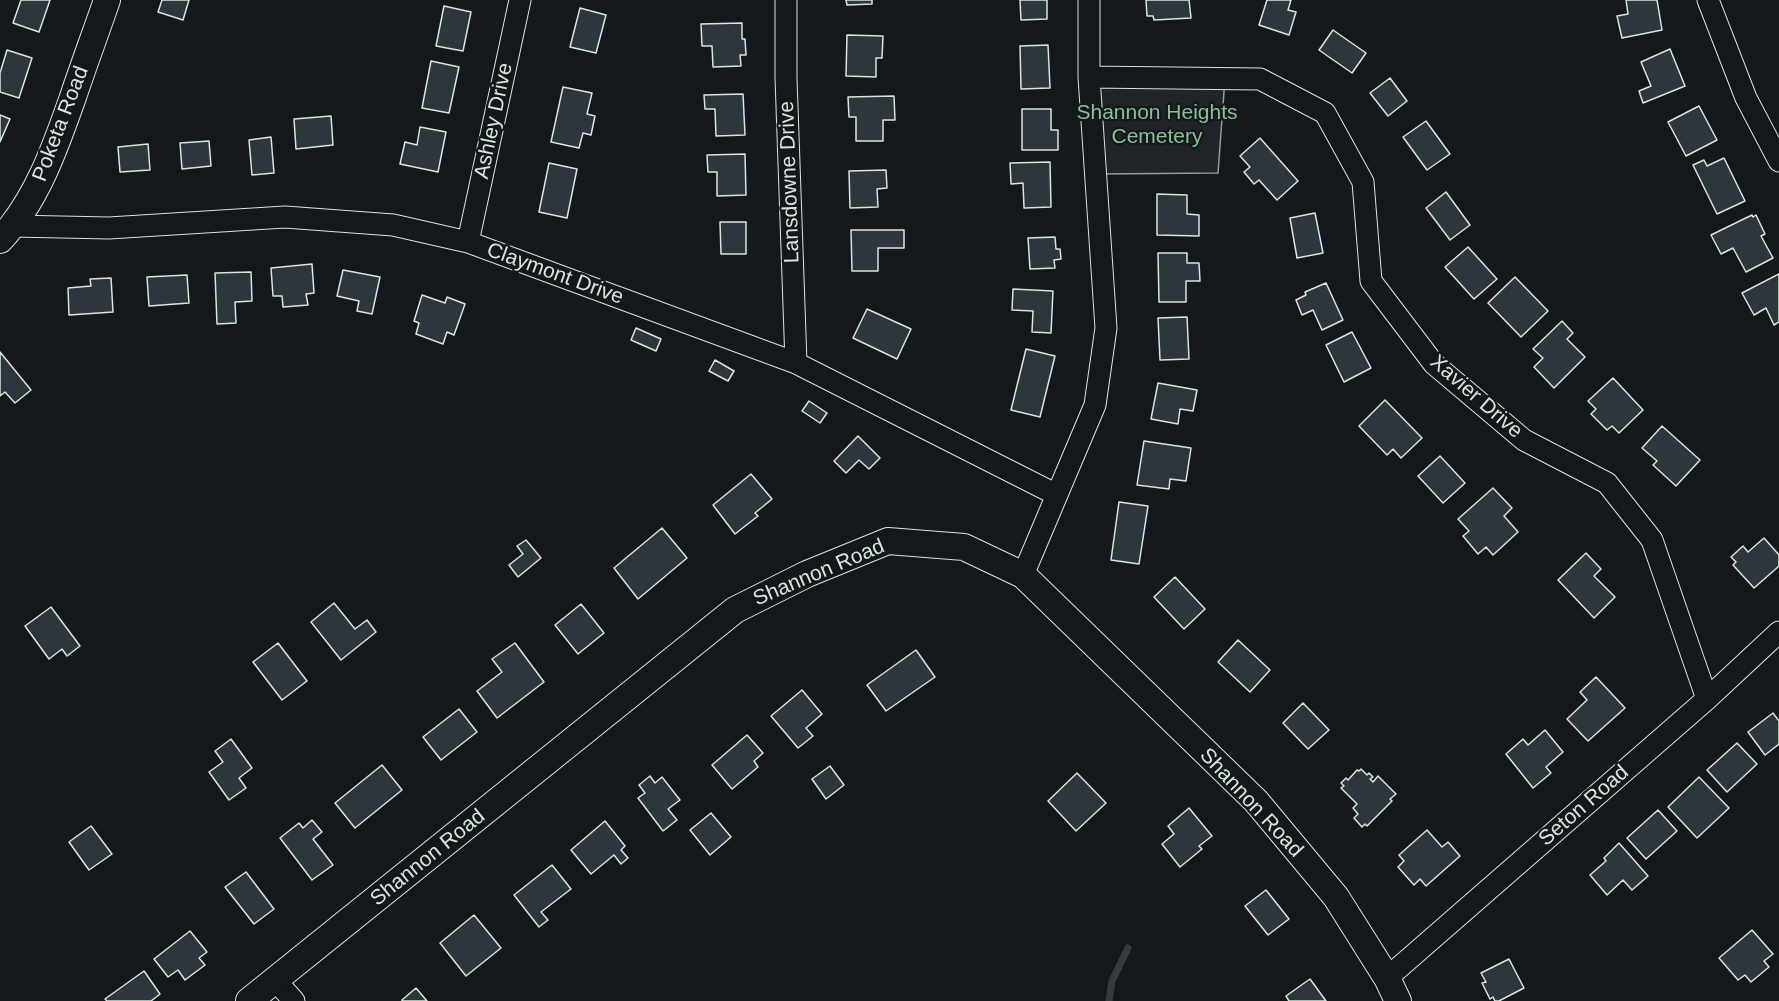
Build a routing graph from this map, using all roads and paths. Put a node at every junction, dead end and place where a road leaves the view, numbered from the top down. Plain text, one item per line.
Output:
1 (107, 0) edge
2 (520, 0) edge
3 (786, 0) edge
4 (1089, 0) edge
5 (1708, 0) edge
6 (1089, 76) junction
7 (1779, 161) edge
8 (6, 233) edge
9 (468, 242) junction
10 (796, 363) junction
11 (1057, 495) junction
12 (1023, 575) junction
13 (1779, 632) edge
14 (1707, 699) junction
15 (276, 981) junction
16 (1393, 989) edge
17 (249, 1001) edge
18 (294, 1001) edge

1 - 8 street, Poketa Road
2 - 9 street, Ashley Drive
3 - 10 street, Lansdowne Drive
4 - 6 street
5 - 7 street
6 - 11 street
6 - 14 street, Xavier Drive
8 - 9 street, Claymont Drive
9 - 10 street, Claymont Drive
10 - 11 street, Claymont Drive
11 - 12 street
12 - 15 street, Shannon Road
12 - 16 street, Shannon Road
13 - 14 street, Seton Road
14 - 16 street, Seton Road
15 - 17 street, Shannon Road
15 - 18 street

